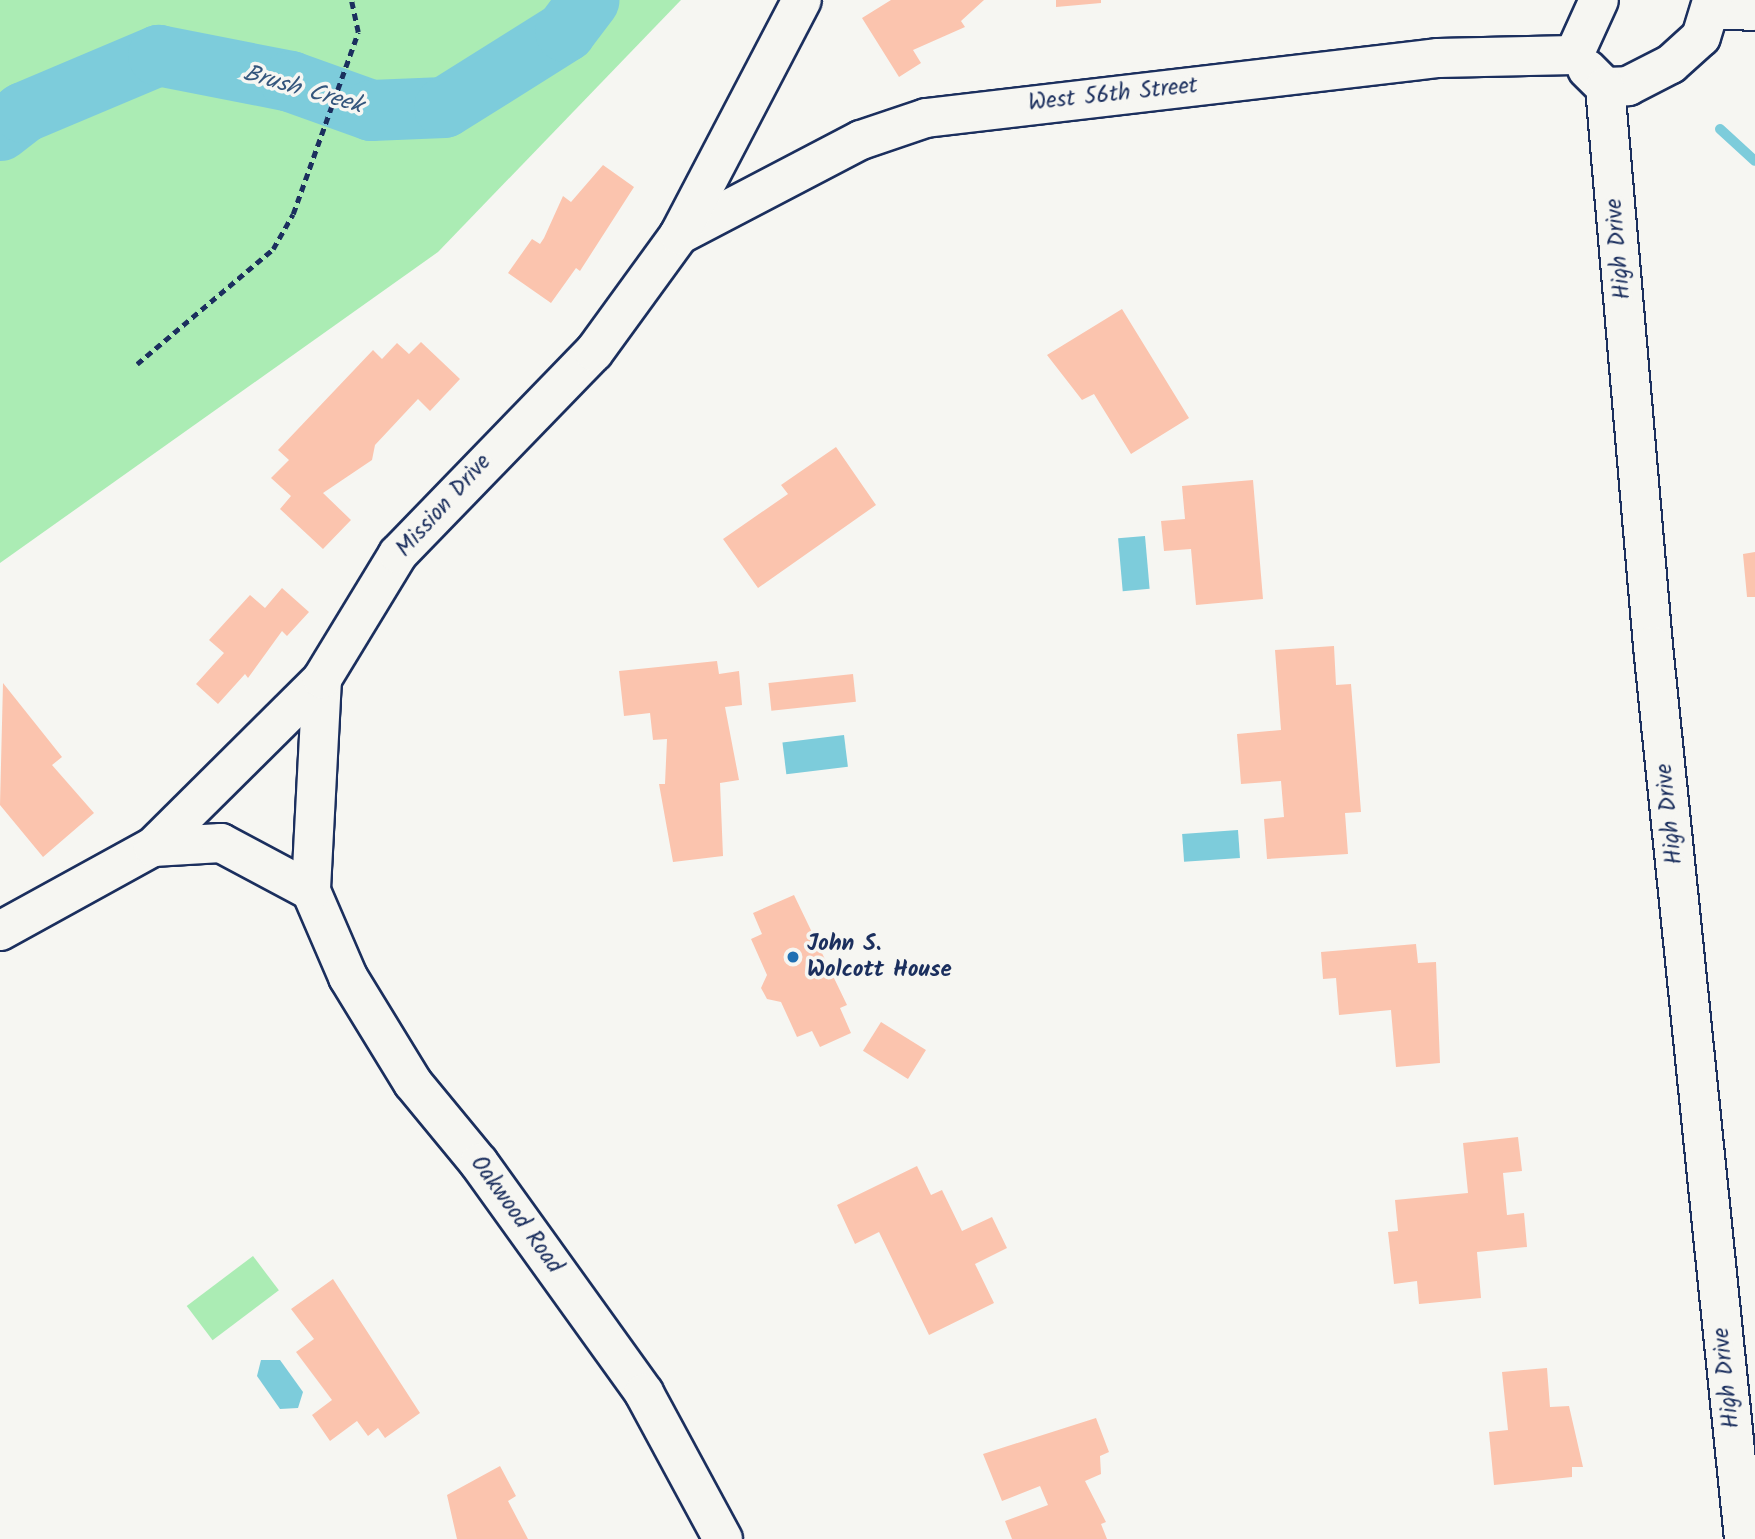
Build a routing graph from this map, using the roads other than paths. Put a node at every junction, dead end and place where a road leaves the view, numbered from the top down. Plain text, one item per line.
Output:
1 (802, 0) edge
2 (1599, 0) edge
3 (1712, 5) edge
4 (1755, 11) edge
5 (1574, 55) junction
6 (1605, 88) junction
7 (679, 235) junction
8 (322, 679) junction
9 (153, 846) junction
10 (311, 891) junction
11 (0, 932) edge
12 (723, 1539) edge
13 (1744, 1539) edge

1 - 7 street, Mission Drive
2 - 5 street
3 - 4 street
3 - 6 street
5 - 6 street
5 - 7 street, West 56th Street
6 - 13 street, High Drive
7 - 8 street, Mission Drive
8 - 9 street, Mission Drive
8 - 10 street, Oakwood Road
9 - 10 street
9 - 11 street, Mission Drive
10 - 12 street, Oakwood Road

